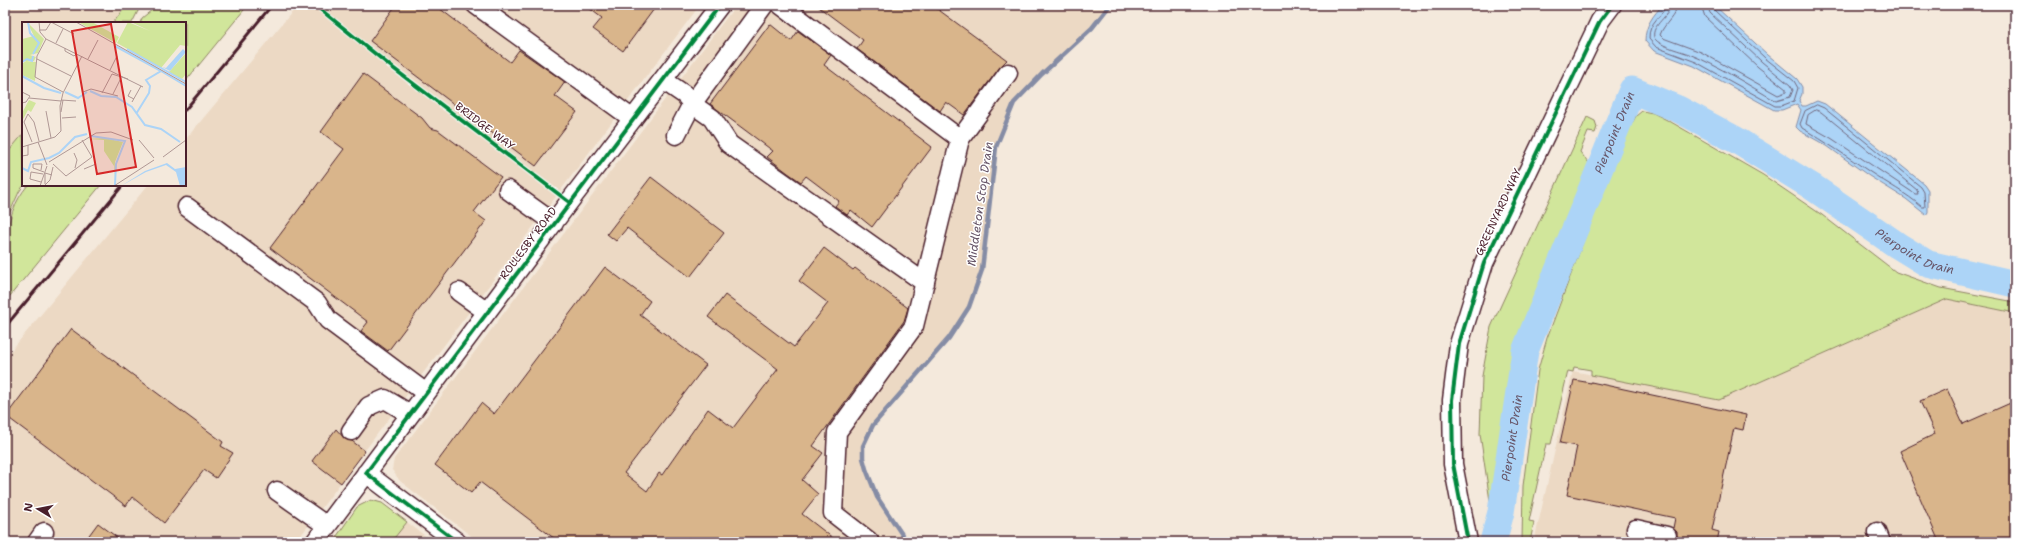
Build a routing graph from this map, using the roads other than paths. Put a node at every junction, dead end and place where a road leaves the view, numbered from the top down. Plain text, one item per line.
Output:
1 (476, 5) edge
2 (720, 5) edge
3 (764, 5) edge
4 (781, 5) edge
5 (1612, 5) edge
6 (1602, 13) edge
7 (1008, 73) dead end
8 (663, 80) junction
9 (692, 104) junction
10 (633, 119) junction
11 (676, 135) dead end
12 (960, 139) junction
13 (508, 190) dead end
14 (187, 207) dead end
15 (554, 223) junction
16 (925, 283) junction
17 (459, 292) dead end
18 (487, 312) junction
19 (426, 393) junction
20 (410, 414) junction
21 (351, 430) dead end
22 (366, 473) junction
23 (277, 491) dead end
24 (1636, 529) dead end
25 (324, 536) edge
26 (869, 541) dead end
27 (456, 542) edge
28 (1468, 542) edge
29 (1666, 542) edge

1 - 10 street
2 - 8 street, ROLLESBY ROAD
3 - 9 street
4 - 12 street
5 - 6 street, GREENYARD WAY
6 - 28 street, GREENYARD WAY
7 - 12 street
8 - 9 street
8 - 10 street, ROLLESBY ROAD
9 - 11 street
9 - 16 street
10 - 15 street, ROLLESBY ROAD
12 - 16 street
13 - 15 street
14 - 19 street
15 - 18 street, ROLLESBY ROAD
16 - 26 street
17 - 18 street
18 - 19 street, ROLLESBY ROAD
19 - 20 street, ROLLESBY ROAD
20 - 21 street
20 - 22 street, ROLLESBY ROAD
22 - 25 street, ROLLESBY ROAD
22 - 27 street
23 - 25 street
24 - 29 street

